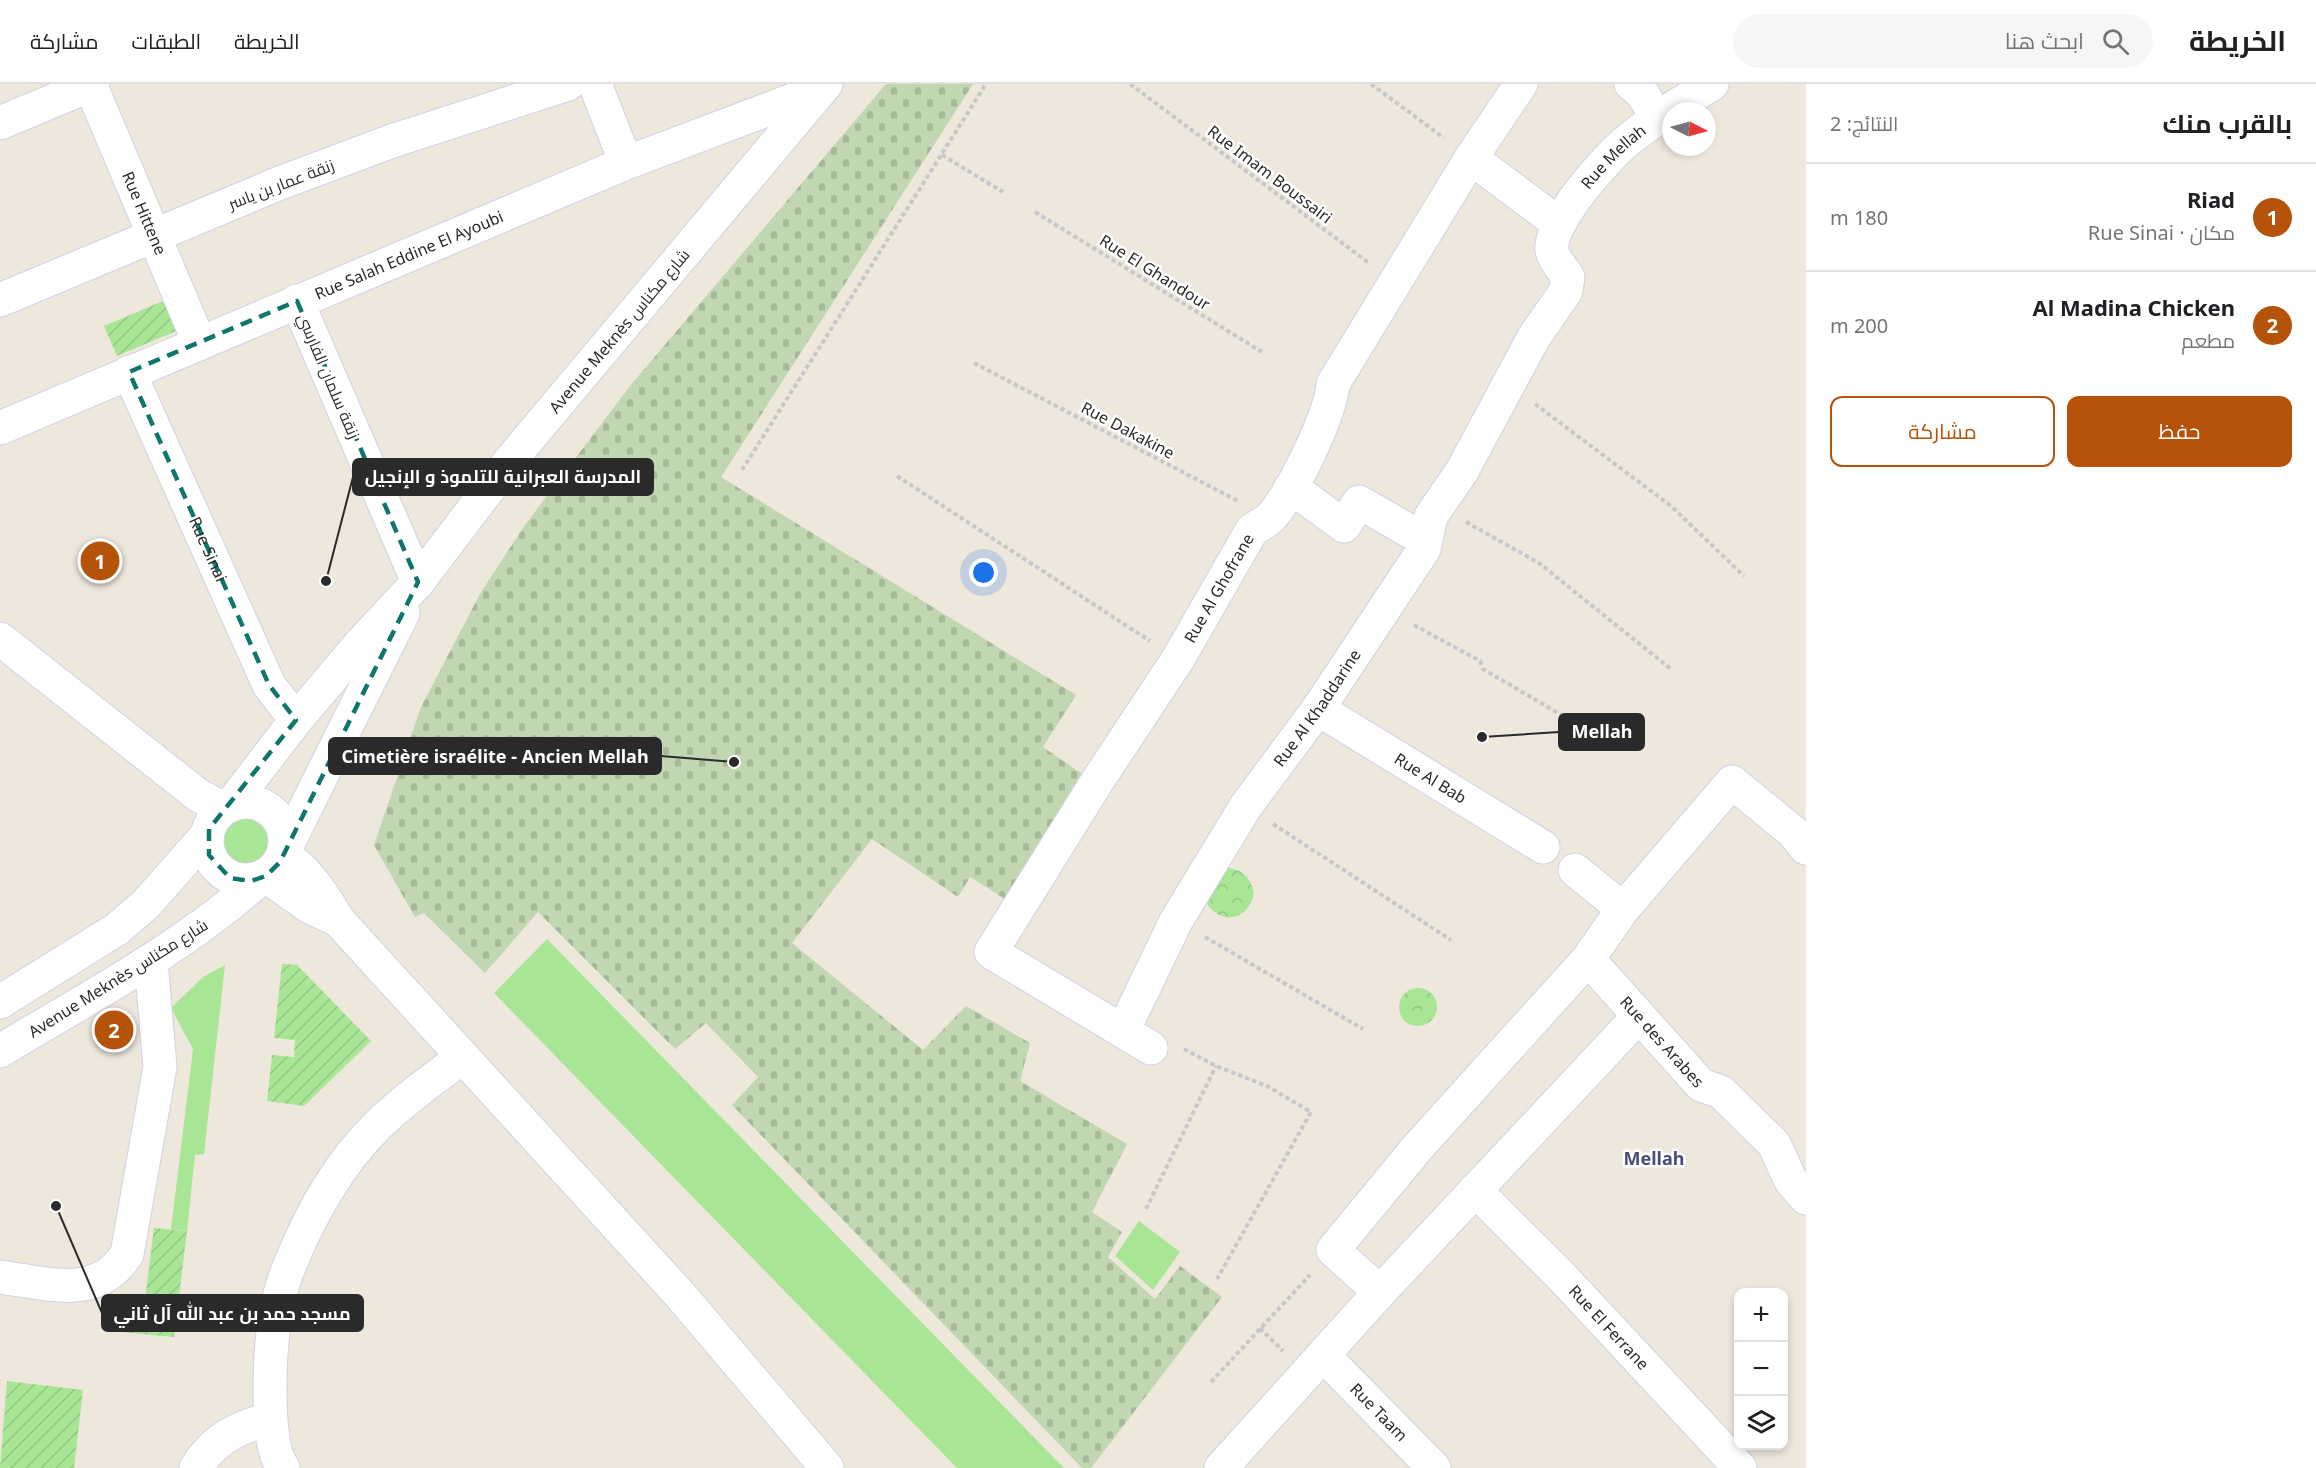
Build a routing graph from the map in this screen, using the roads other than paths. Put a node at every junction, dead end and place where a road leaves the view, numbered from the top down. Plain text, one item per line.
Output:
1 (91, 84) edge
2 (568, 84) edge
3 (595, 84) edge
4 (1521, 84) edge
5 (1630, 84) edge
6 (1712, 84) edge
7 (824, 87) edge
8 (1658, 119) junction
9 (0, 123) edge
10 (1472, 158) junction
11 (626, 163) junction
12 (1558, 223) junction
13 (154, 234) junction
14 (0, 300) edge
15 (297, 302) junction
16 (199, 342) junction
17 (129, 372) junction
18 (0, 428) edge
19 (1291, 487) junction
20 (1433, 520) junction
21 (418, 582) junction
22 (0, 639) edge
23 (1318, 710) junction
24 (296, 720) junction
25 (213, 815) junction
26 (1802, 832) edge
27 (1543, 848) dead end
28 (274, 864) junction
29 (1575, 870) dead end
30 (1623, 909) junction
31 (1588, 960) junction
32 (151, 961) junction
33 (0, 1002) edge
34 (1638, 1017) junction
35 (1123, 1031) junction
36 (1151, 1048) road end
37 (0, 1051) edge
38 (463, 1057) junction
39 (1475, 1190) junction
40 (1806, 1198) edge
41 (0, 1277) edge
42 (1380, 1292) junction
43 (1323, 1355) junction
44 (270, 1419) junction
45 (196, 1468) edge
46 (283, 1468) edge
47 (827, 1468) edge
48 (1221, 1468) edge
49 (1434, 1468) edge
50 (1740, 1468) edge

1 - 9 street
1 - 13 street, Rue Hittene
2 - 13 street, زنقة عمار بن ياسر
3 - 11 street
4 - 10 street, Rue Al Ghofrane
5 - 8 street
6 - 8 street, Rue Mellah
7 - 11 street, Rue Salah Eddine El Ayoubi
7 - 21 street, Avenue Meknès شارع مكناس
8 - 12 street, Rue Mellah
10 - 12 street
10 - 19 street, Rue Al Ghofrane
11 - 15 street, Rue Salah Eddine El Ayoubi
12 - 20 street, Rue Al Khaddarine
13 - 14 street, زنقة عمار بن ياسر
13 - 16 street, Rue Hittene
15 - 16 street, Rue Salah Eddine El Ayoubi
15 - 21 street, زنقة سلمان الفارسي
16 - 17 street, Rue Salah Eddine El Ayoubi
17 - 18 street, Rue Salah Eddine El Ayoubi
17 - 24 street, Rue Sinai
19 - 20 street
19 - 35 street, Rue Al Ghofrane
20 - 23 street, Rue Al Khaddarine
21 - 24 street, Avenue Meknès شارع مكناس
21 - 28 street, Avenue Meknès شارع مكناس
22 - 25 street
23 - 27 street, Rue Al Bab
23 - 35 street, Rue Al Khaddarine
24 - 25 street, Avenue Meknès شارع مكناس
25 - 28 street
25 - 28 street
25 - 33 street, Avenue Meknès شارع مكناس
26 - 30 street
28 - 32 street, Avenue Meknès شارع مكناس
28 - 38 street
29 - 30 street
30 - 31 street
31 - 34 street, Rue des Arabes
31 - 42 street
32 - 37 street, Avenue Meknès شارع مكناس
32 - 41 street
34 - 39 street
34 - 40 street, Rue des Arabes
35 - 36 street
38 - 44 street
38 - 47 street
39 - 42 street
39 - 50 street, Rue El Ferrane
42 - 43 street
43 - 48 street
43 - 49 street, Rue Taam
44 - 45 street
44 - 46 street

